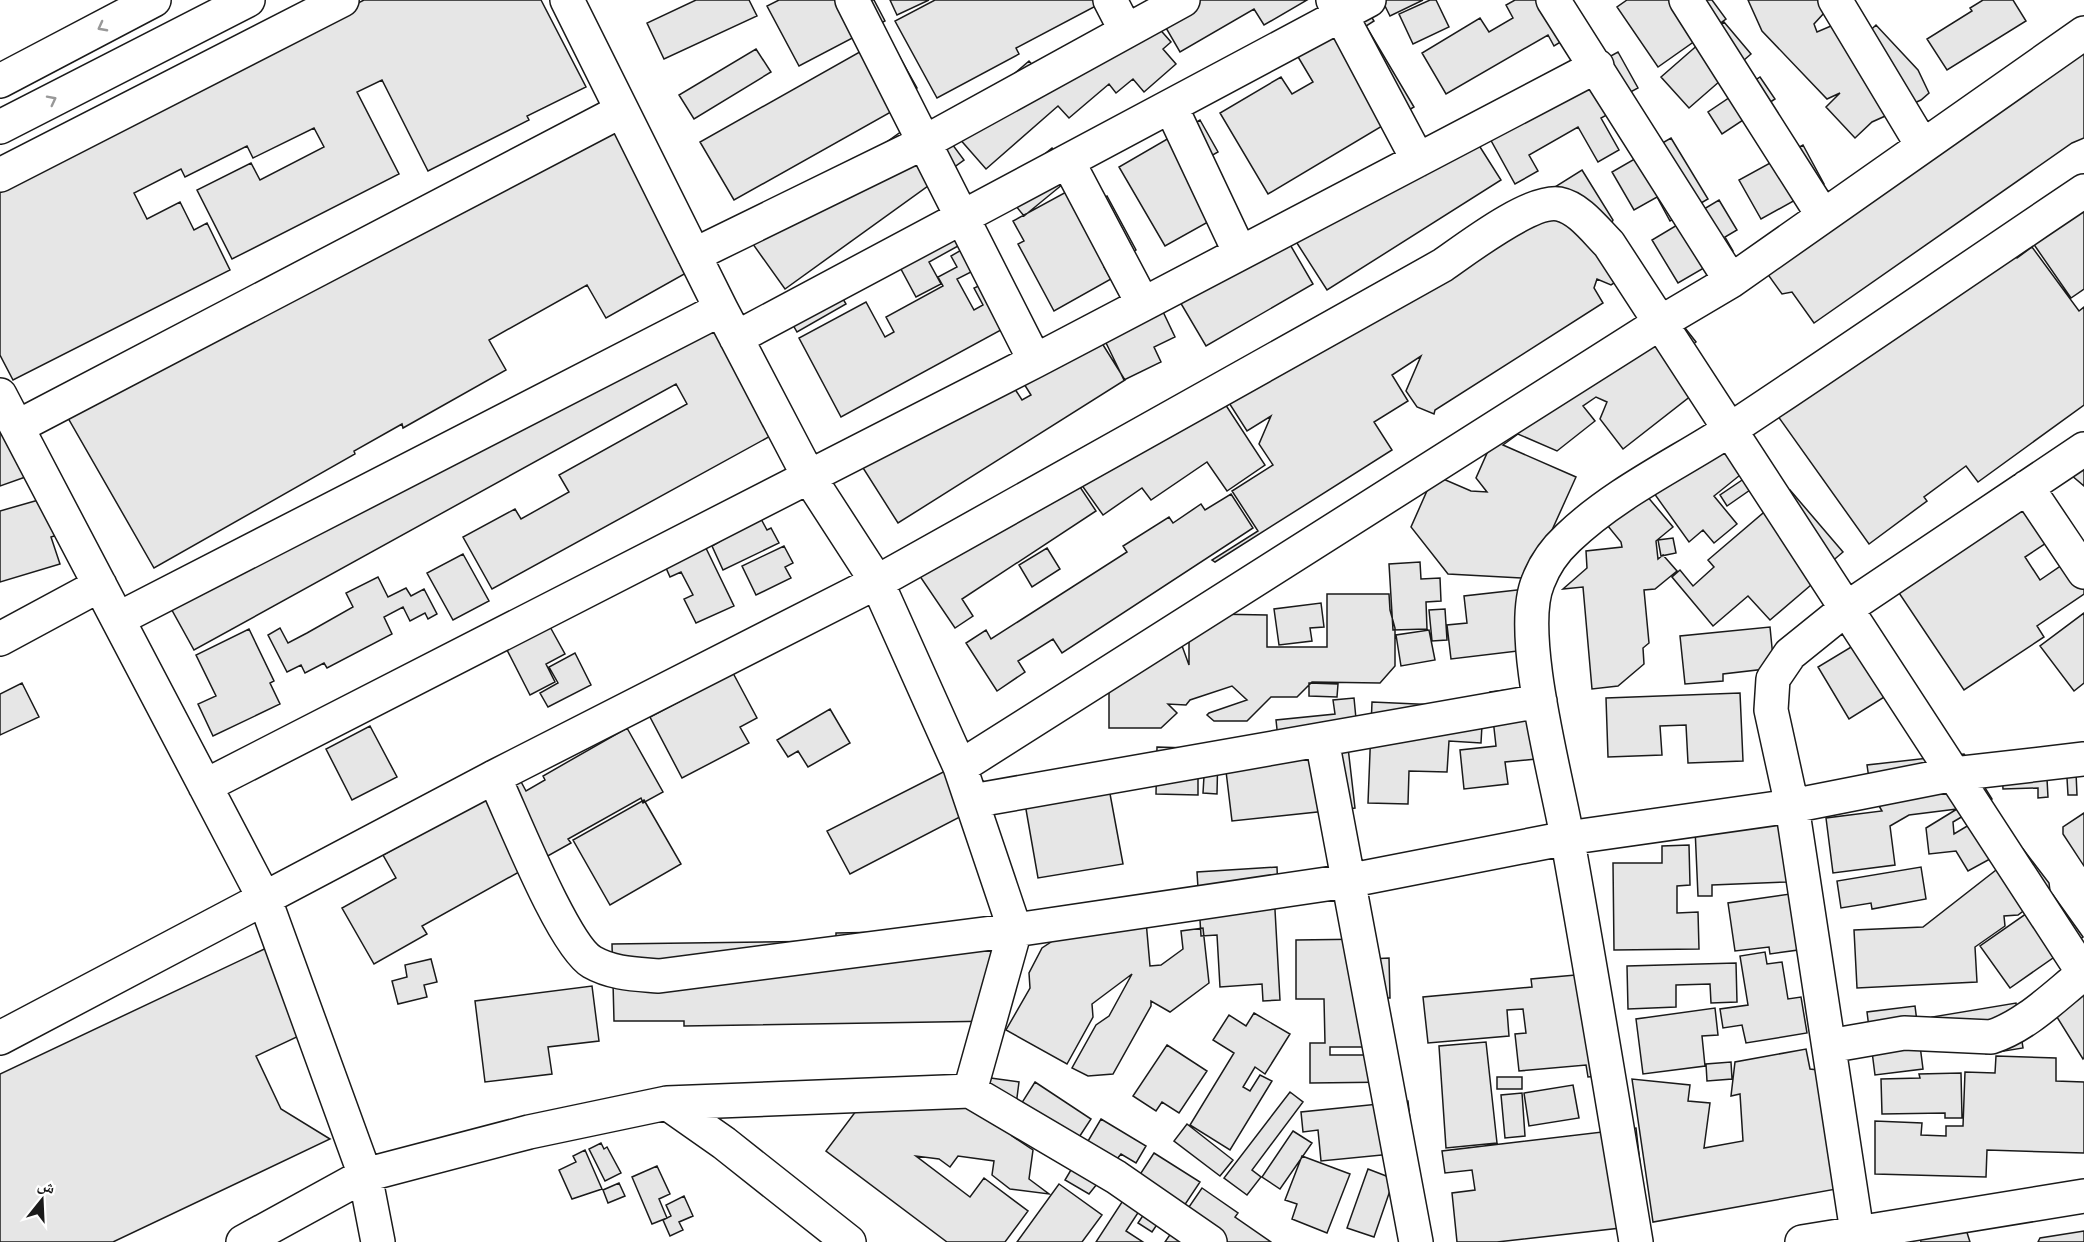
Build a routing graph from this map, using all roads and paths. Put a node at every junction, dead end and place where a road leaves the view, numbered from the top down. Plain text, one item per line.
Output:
1 (154, 0) edge
2 (248, 0) edge
3 (342, 0) edge
4 (567, 0) edge
5 (852, 0) edge
6 (1110, 0) edge
7 (1183, 0) edge
8 (1369, 0) edge
9 (1553, 0) edge
10 (1835, 0) edge
11 (1691, 2) edge
12 (1337, 8) edge
13 (1126, 31) junction
14 (2084, 33) edge
15 (1598, 66) junction
16 (0, 81) edge
17 (1171, 107) junction
18 (621, 111) junction
19 (0, 127) edge
20 (925, 142) junction
21 (1922, 145) junction
22 (1418, 160) junction
23 (1068, 162) junction
24 (0, 175) edge
25 (2084, 191) edge
26 (1822, 214) junction
27 (963, 218) junction
28 (1240, 253) junction
29 (694, 255) junction
30 (1731, 280) junction
31 (1143, 304) junction
32 (721, 309) junction
33 (1660, 323) junction
34 (736, 338) junction
35 (1035, 361) junction
36 (5, 406) edge
37 (1728, 430) junction
38 (2084, 449) edge
39 (809, 477) junction
40 (2027, 487) junction
41 (2084, 572) edge
42 (878, 582) junction
43 (100, 585) junction
44 (1847, 608) junction
45 (118, 620) junction
46 (0, 639) edge
47 (1540, 701) junction
48 (1322, 740) junction
49 (2084, 759) edge
50 (960, 767) junction
51 (1954, 774) junction
52 (494, 777) junction
53 (205, 786) junction
54 (972, 801) junction
55 (1792, 806) junction
56 (1568, 838) junction
57 (1347, 881) junction
58 (265, 900) junction
59 (1015, 930) junction
60 (2084, 973) edge
61 (0, 1038) edge
62 (1828, 1046) junction
63 (970, 1091) junction
64 (667, 1103) junction
65 (365, 1175) junction
66 (2084, 1197) edge
67 (1857, 1232) junction
68 (243, 1242) edge
69 (378, 1242) edge
70 (849, 1242) edge
71 (1210, 1242) edge
72 (1416, 1242) edge
73 (1636, 1242) edge
74 (1802, 1242) edge

1 -> 16 street
19 -> 2 street
3 - 24 street
4 - 18 street
5 - 20 street
6 - 13 street
7 - 13 street
8 - 12 street
9 - 15 street
10 - 21 street
11 - 26 street
12 - 17 street
12 - 22 street
13 - 20 street
14 - 21 street
15 - 22 street
15 - 30 street
17 - 23 street
17 - 28 street
18 - 29 street
18 - 36 street
20 - 27 street
20 - 29 street
21 - 26 street
22 - 28 street
23 - 27 street
23 - 31 street
25 - 37 street
26 - 30 street
27 - 34 street
27 - 35 street
28 - 31 street
29 - 32 street
30 - 33 street
31 - 35 street
32 - 34 street
32 - 45 street
33 - 37 street
33 - 42 street
33 - 50 street
34 - 39 street
35 - 39 street
36 - 43 street
37 - 44 street
37 - 47 street
38 - 40 street
39 - 42 street
39 - 53 street
40 - 41 street
40 - 44 street
42 - 50 street
42 - 52 street
43 - 45 street
43 - 46 street
44 - 51 street
44 - 55 street
45 - 53 street
47 - 48 street
47 - 56 street
48 - 54 street
48 - 57 street
49 - 51 street
50 - 54 street
51 - 55 street
51 - 60 street
52 - 58 street
52 - 59 street
53 - 58 street
54 - 59 street
55 - 56 street
55 - 62 street
56 - 57 street
56 - 73 street
57 - 59 street
57 - 72 street
58 - 61 street
58 - 65 street
59 - 63 street
60 - 62 street
62 - 67 street
63 - 64 street
63 - 71 street
64 - 65 street
64 - 70 street
65 - 68 street
65 - 69 street
66 - 67 street
67 - 74 street

